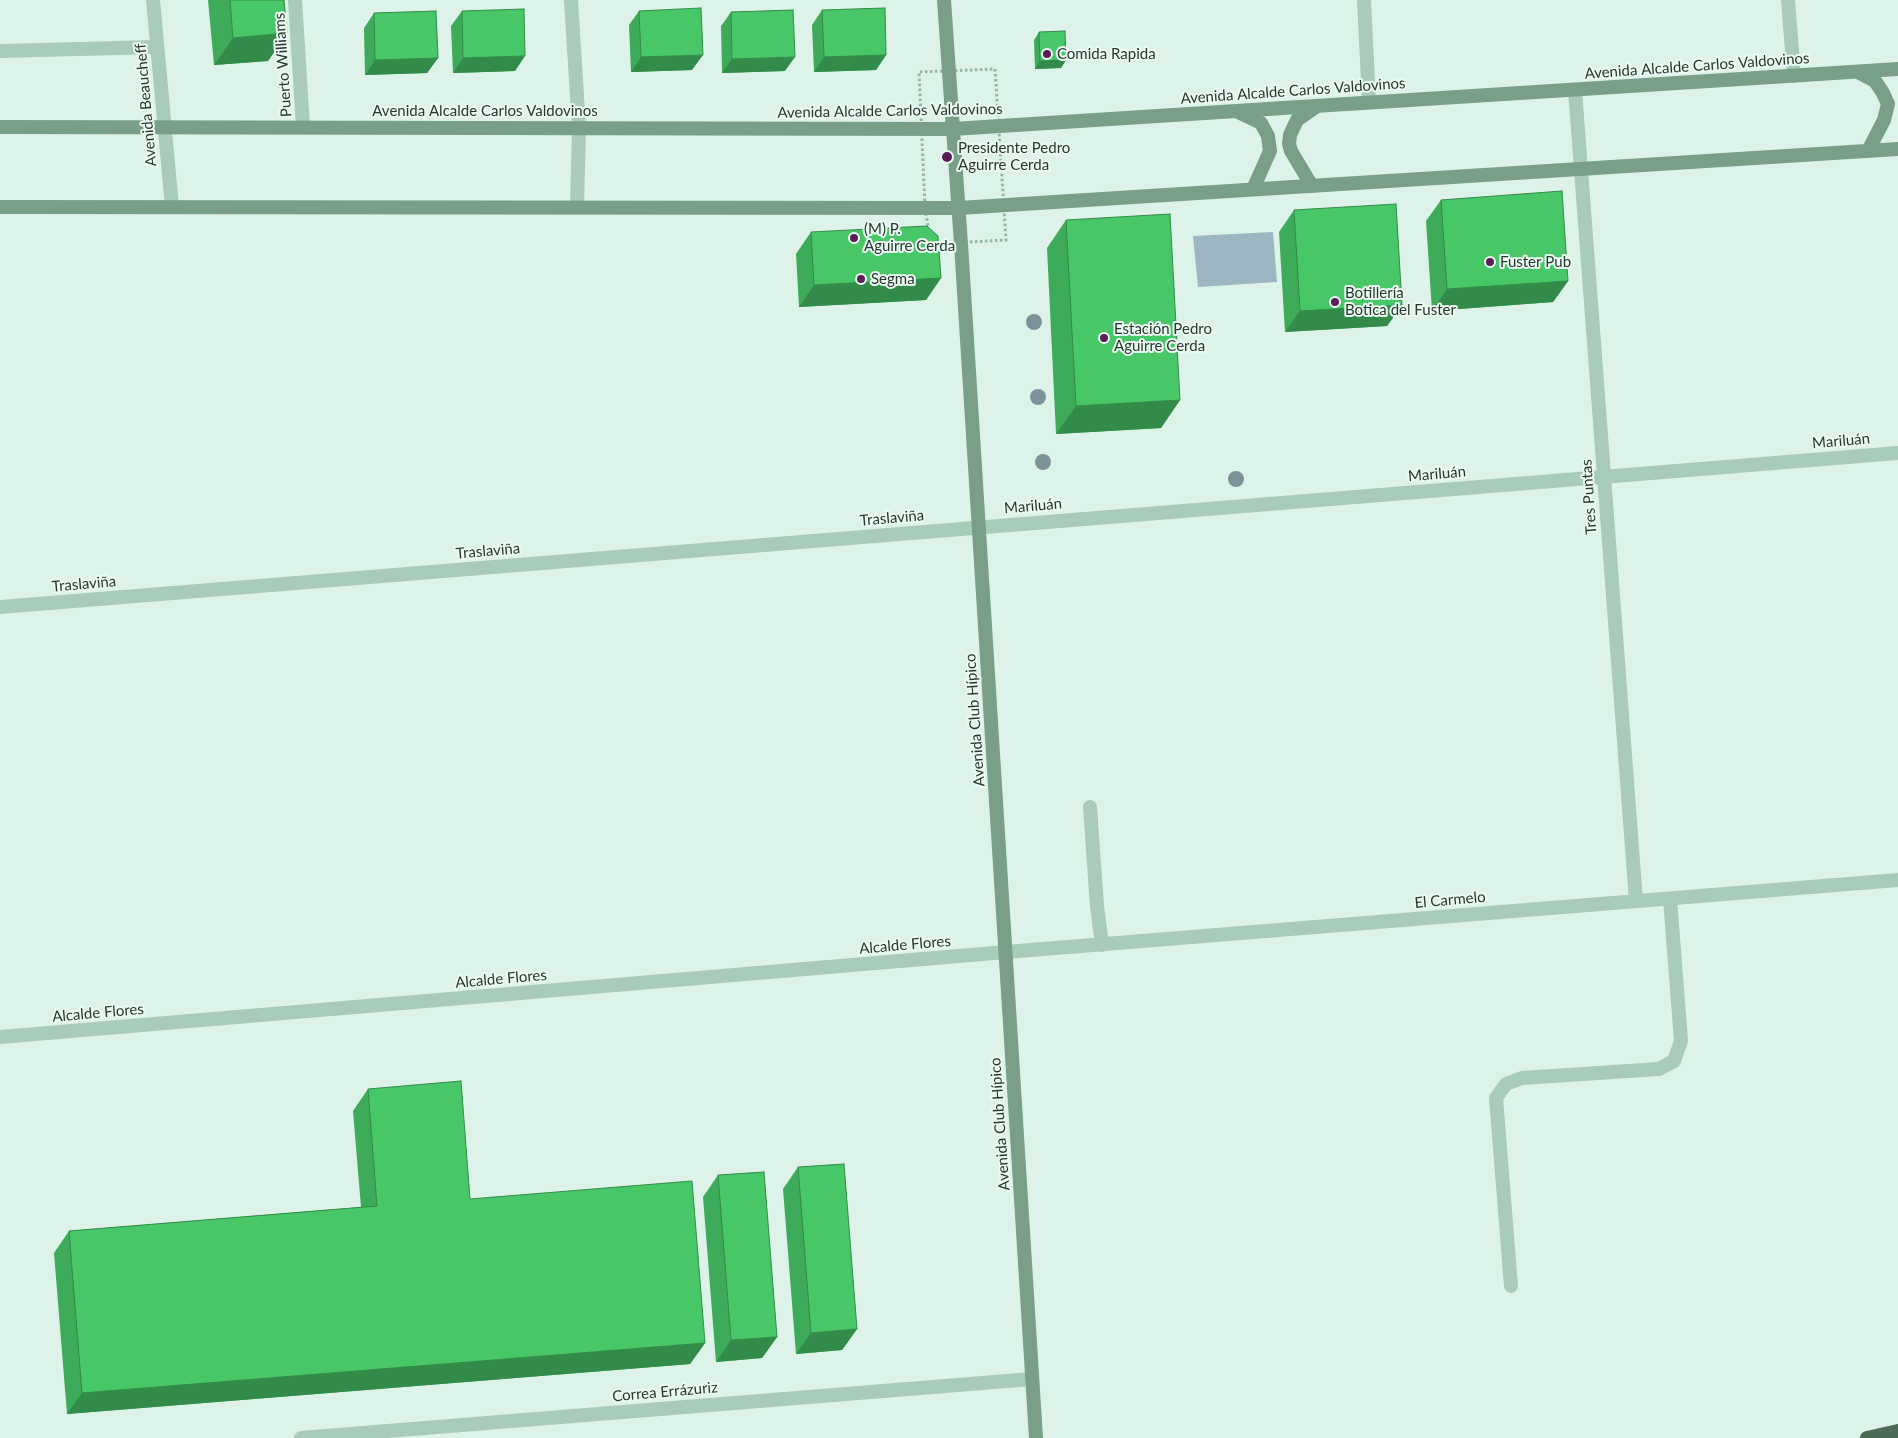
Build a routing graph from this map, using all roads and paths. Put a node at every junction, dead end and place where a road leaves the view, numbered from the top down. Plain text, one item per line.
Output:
1 (153, 0) edge
2 (295, 0) edge
3 (570, 0) edge
4 (944, 0) edge
5 (1364, 0) edge
6 (1788, 0) edge
7 (157, 47) junction
8 (0, 51) edge
9 (1898, 69) edge
10 (1858, 72) junction
11 (1794, 76) junction
12 (1574, 90) junction
13 (1369, 102) junction
14 (1318, 106) junction
15 (1235, 111) junction
16 (0, 127) edge
17 (164, 127) junction
18 (303, 127) junction
19 (579, 128) junction
20 (952, 129) junction
21 (1898, 149) edge
22 (1868, 151) junction
23 (1581, 169) junction
24 (1312, 186) junction
25 (1254, 189) junction
26 (0, 207) edge
27 (172, 207) junction
28 (577, 207) junction
29 (959, 208) junction
30 (1898, 453) edge
31 (1604, 477) junction
32 (978, 527) junction
33 (0, 607) edge
34 (1090, 807) dead end
35 (1898, 880) edge
36 (1670, 898) junction
37 (1636, 902) junction
38 (1102, 945) junction
39 (1006, 952) junction
40 (0, 1038) edge
41 (1511, 1286) dead end
42 (1032, 1379) junction
43 (1898, 1431) edge
44 (301, 1438) edge
45 (1036, 1438) edge
46 (1867, 1438) edge

1 - 7 street, Avenida Beaucheff
2 - 18 street, Puerto Williams
3 - 19 street
4 - 20 main road, Avenida Club Hípico
5 - 13 street
6 - 11 street
7 - 8 street
7 - 17 street, Avenida Beaucheff
9 - 10 main road, Avenida Alcalde Carlos Valdovinos
10 - 11 main road, Avenida Alcalde Carlos Valdovinos
10 - 22 main road
11 - 12 main road, Avenida Alcalde Carlos Valdovinos
12 - 13 main road, Avenida Alcalde Carlos Valdovinos
12 - 23 street, Tres Puntas
13 - 14 main road, Avenida Alcalde Carlos Valdovinos
14 - 15 main road, Avenida Alcalde Carlos Valdovinos
14 - 24 main road
15 - 20 main road, Avenida Alcalde Carlos Valdovinos
15 - 25 main road
16 - 17 main road, Avenida Alcalde Carlos Valdovinos
17 - 18 main road, Avenida Alcalde Carlos Valdovinos
17 - 27 street, Avenida Beaucheff
18 - 19 main road, Avenida Alcalde Carlos Valdovinos
19 - 20 main road, Avenida Alcalde Carlos Valdovinos
19 - 28 street
20 - 29 main road, Avenida Club Hípico
21 - 22 main road
22 - 23 main road
23 - 24 main road
23 - 31 street, Tres Puntas
24 - 25 main road
25 - 29 main road
26 - 27 main road
27 - 28 main road
28 - 29 main road
29 - 32 main road, Avenida Club Hípico
30 - 31 street, Mariluán
31 - 32 street, Mariluán
31 - 37 street, Tres Puntas
32 - 33 street, Traslaviña
32 - 39 main road, Avenida Club Hípico
34 - 38 street
35 - 36 street, El Carmelo
36 - 37 street, El Carmelo
36 - 41 street
37 - 38 street, El Carmelo
38 - 39 street, El Carmelo
39 - 40 street, Alcalde Flores
39 - 42 main road, Avenida Club Hípico
42 - 44 street, Correa Errázuriz
42 - 45 main road, Avenida Club Hípico
43 - 46 highway

